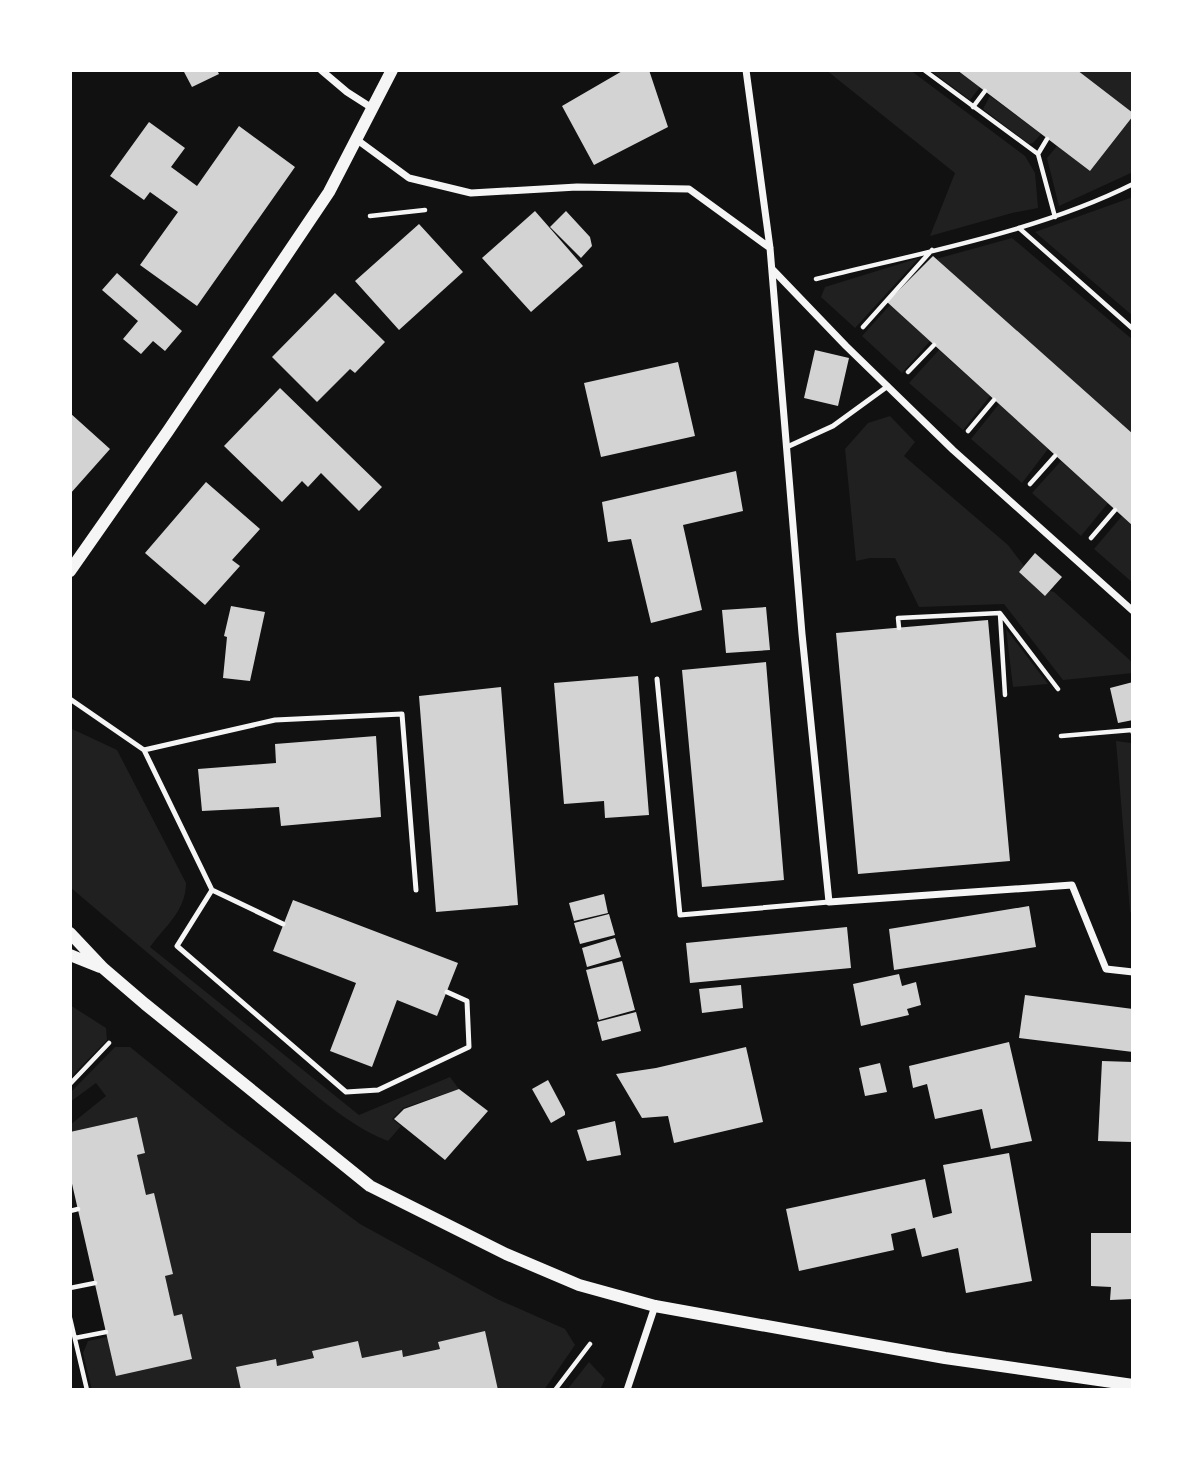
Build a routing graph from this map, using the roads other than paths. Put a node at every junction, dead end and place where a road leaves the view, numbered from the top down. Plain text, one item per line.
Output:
1 (321, 70) edge
2 (392, 70) edge
3 (746, 70) edge
4 (372, 108) junction
5 (355, 138) junction
6 (770, 248) junction
7 (772, 269) junction
8 (890, 388) junction
9 (787, 447) junction
10 (70, 571) edge
11 (1133, 611) edge
12 (657, 679) dead end
13 (70, 699) edge
14 (144, 750) junction
15 (212, 890) junction
16 (416, 890) dead end
17 (829, 902) junction
18 (283, 924) dead end
19 (70, 933) edge
20 (70, 955) edge
21 (103, 968) junction
22 (1133, 972) edge
23 (447, 992) dead end
24 (654, 1306) junction
25 (1133, 1385) edge
26 (627, 1390) edge

1 - 4 street
2 - 4 street
3 - 6 street
4 - 5 street
5 - 6 street
5 - 10 street
6 - 7 street
7 - 8 street
7 - 9 street
8 - 9 lane
8 - 11 street
9 - 17 street
12 - 17 lane
13 - 14 lane
14 - 15 lane
14 - 16 lane
15 - 18 lane
15 - 23 lane
17 - 22 street
19 - 21 street
20 - 21 street
21 - 24 street
24 - 25 street
24 - 26 street

